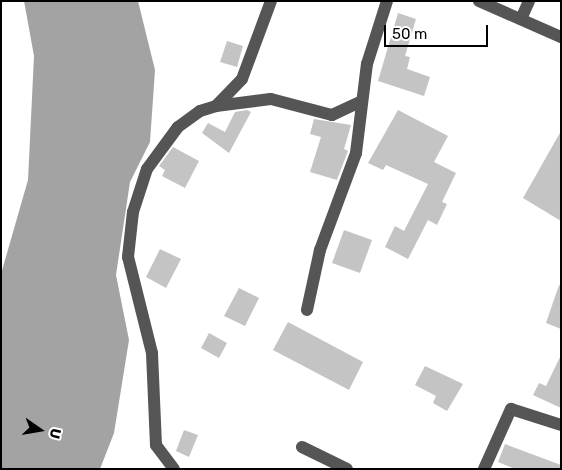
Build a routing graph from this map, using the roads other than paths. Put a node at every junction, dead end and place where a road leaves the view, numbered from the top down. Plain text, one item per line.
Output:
1 (271, 1) edge
2 (387, 1) edge
3 (479, 1) edge
4 (529, 1) edge
5 (521, 19) junction
6 (561, 37) edge
7 (360, 102) junction
8 (216, 106) junction
9 (308, 310) dead end
10 (561, 425) edge
11 (302, 447) dead end
12 (174, 469) edge
13 (347, 469) edge
14 (484, 469) edge

1 - 8 street
2 - 7 street
3 - 5 street
4 - 5 street
5 - 6 street
7 - 8 street
7 - 9 street
8 - 12 street
10 - 14 street
11 - 13 street

